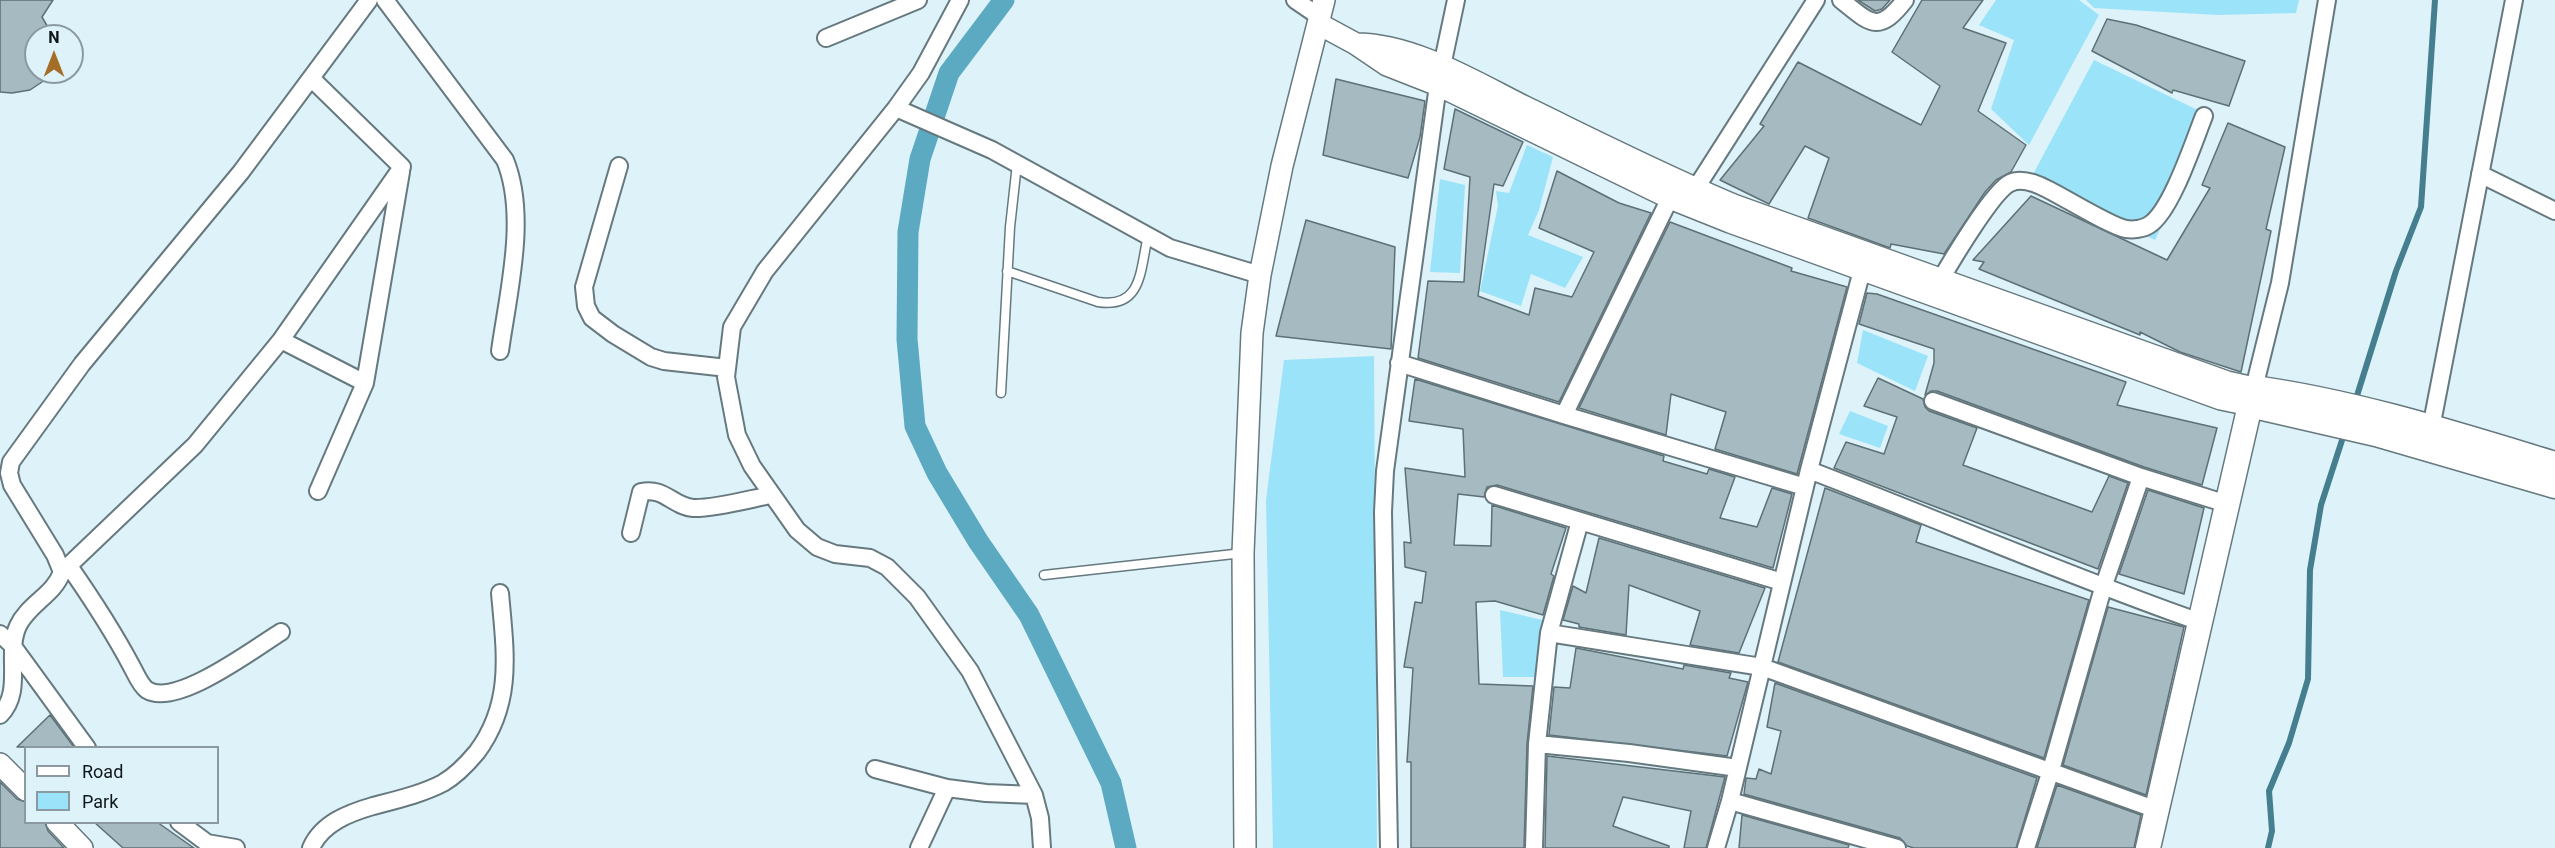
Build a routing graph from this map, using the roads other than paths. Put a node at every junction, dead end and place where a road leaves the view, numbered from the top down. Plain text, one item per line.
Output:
1 (369, 0) edge
2 (385, 0) edge
3 (918, 0) edge
4 (960, 0) edge
5 (1295, 0) edge
6 (1456, 0) edge
7 (1816, 0) edge
8 (1841, 0) edge
9 (1905, 0) edge
10 (2327, 0) edge
11 (2514, 0) edge
12 (1321, 14) edge
13 (826, 38) dead end
14 (1440, 76) junction
15 (311, 78) junction
16 (896, 108) junction
17 (2204, 116) dead end
18 (1017, 164) junction
19 (619, 166) dead end
20 (402, 167) junction
21 (2480, 174) junction
22 (1683, 197) junction
23 (2555, 211) edge
24 (1148, 236) junction
25 (1865, 261) junction
26 (1007, 271) junction
27 (1260, 275) junction
28 (1941, 279) junction
29 (281, 340) junction
30 (500, 351) dead end
31 (1399, 363) junction
32 (727, 368) junction
33 (365, 383) junction
34 (1001, 393) dead end
35 (2252, 396) junction
36 (1933, 401) dead end
37 (1564, 416) junction
38 (2379, 424) junction
39 (2431, 428) junction
40 (2555, 464) edge
41 (1809, 470) junction
42 (2141, 477) junction
43 (6, 484) edge
44 (2555, 486) edge
45 (1805, 487) junction
46 (318, 492) dead end
47 (771, 495) junction
48 (1494, 495) dead end
49 (2227, 504) junction
50 (1580, 521) junction
51 (631, 533) dead end
52 (1243, 553) junction
53 (66, 569) junction
54 (1044, 575) dead end
55 (1782, 582) junction
56 (2103, 588) junction
57 (500, 593) dead end
58 (2200, 622) junction
59 (281, 632) dead end
60 (1550, 633) junction
61 (6, 640) edge
62 (1762, 667) junction
63 (0, 715) edge
64 (1538, 744) junction
65 (86, 746) edge
66 (0, 764) edge
67 (1738, 768) junction
68 (875, 769) dead end
69 (2051, 770) junction
70 (24, 788) edge
71 (947, 788) junction
72 (1034, 795) junction
73 (1730, 801) junction
74 (2157, 810) junction
75 (59, 824) edge
76 (182, 824) edge
77 (82, 848) edge
78 (236, 848) edge
79 (311, 848) edge
80 (920, 848) edge
81 (1042, 848) edge
82 (1245, 848) edge
83 (1389, 848) edge
84 (1534, 848) edge
85 (1716, 848) edge
86 (1897, 848) edge
87 (2026, 848) edge
88 (2148, 848) edge

1 - 15 street
2 - 30 street
3 - 13 street
4 - 16 street
5 - 12 street
6 - 14 street
7 - 22 street
8 - 9 street
10 - 35 street
11 - 21 street
12 - 14 street
12 - 27 street
14 - 22 street
14 - 31 street
15 - 20 street
15 - 43 street
16 - 18 street
16 - 32 street
17 - 28 street
18 - 24 street
18 - 26 lane
19 - 32 street
20 - 29 street
20 - 33 street
21 - 23 street
21 - 39 street
22 - 25 street
22 - 37 street
24 - 26 lane
24 - 27 street
25 - 28 street
25 - 35 street
25 - 41 street
26 - 34 lane
27 - 52 street
28 - 35 street
29 - 33 street
29 - 53 street
31 - 37 street
31 - 83 street
32 - 47 street
33 - 46 street
35 - 38 main road
35 - 49 main road
36 - 42 street
37 - 45 street
38 - 39 main road
38 - 44 main road
39 - 40 main road
41 - 45 street
41 - 56 street
42 - 49 street
42 - 56 street
43 - 53 street
45 - 55 street
47 - 51 street
47 - 72 street
48 - 50 street
49 - 58 main road
50 - 55 street
50 - 60 street
52 - 54 lane
52 - 82 street
53 - 59 street
53 - 61 street
55 - 62 street
56 - 58 street
56 - 69 street
57 - 79 street
58 - 74 main road
60 - 62 street
60 - 64 street
61 - 63 street
61 - 65 street
62 - 67 street
62 - 69 street
64 - 67 street
64 - 84 street
66 - 70 street
67 - 73 street
68 - 71 street
69 - 74 street
69 - 87 street
71 - 72 street
71 - 80 street
72 - 81 street
73 - 85 street
73 - 86 street
74 - 88 main road
75 - 77 street
76 - 78 street

